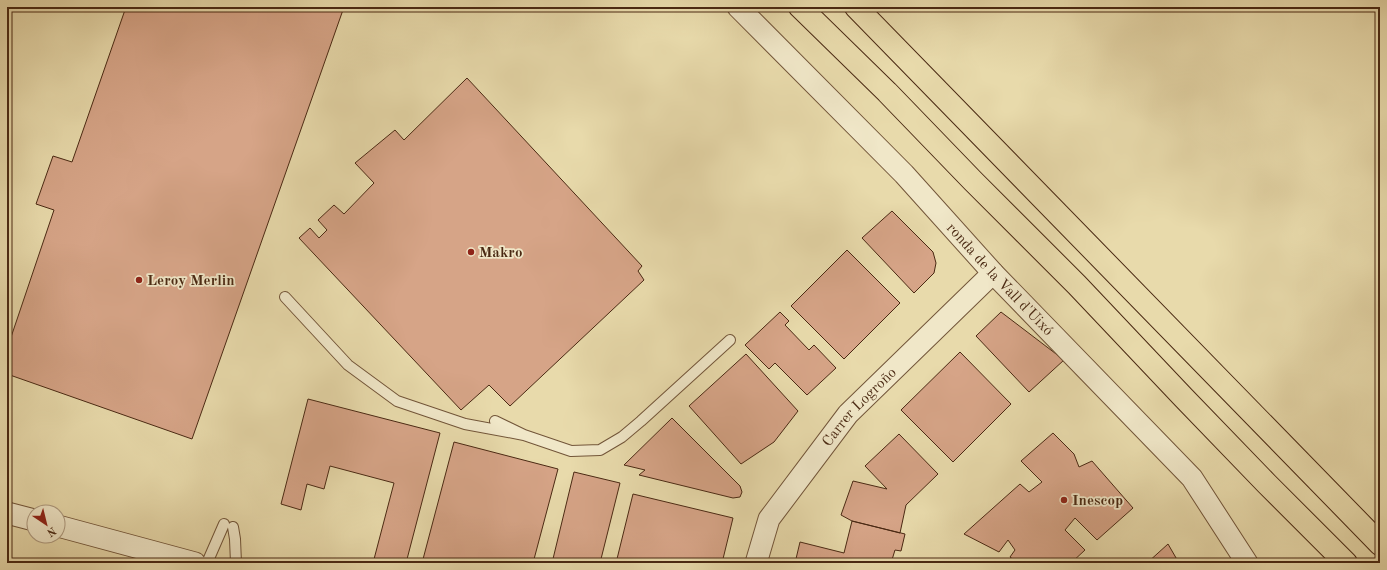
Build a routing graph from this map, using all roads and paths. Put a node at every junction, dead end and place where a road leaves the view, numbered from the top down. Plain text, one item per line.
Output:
1 (738, 7) edge
2 (800, 7) edge
3 (856, 7) edge
4 (993, 273) junction
5 (285, 297) dead end
6 (730, 340) dead end
7 (495, 421) dead end
8 (524, 435) junction
9 (7, 513) edge
10 (26, 518) edge
11 (66, 528) edge
12 (1380, 544) edge
13 (195, 563) edge
14 (207, 563) edge
15 (236, 563) edge
16 (756, 563) edge
17 (1247, 563) edge
18 (1346, 563) edge

1 - 4 street, ronda de la Vall d'Uixó
2 - 18 main road
3 - 12 main road
4 - 16 street, Carrer Logroño
4 - 17 street, ronda de la Vall d'Uixó
5 - 8 lane
6 - 8 lane
7 - 8 lane
9 - 10 street
11 - 13 street
14 - 15 lane

